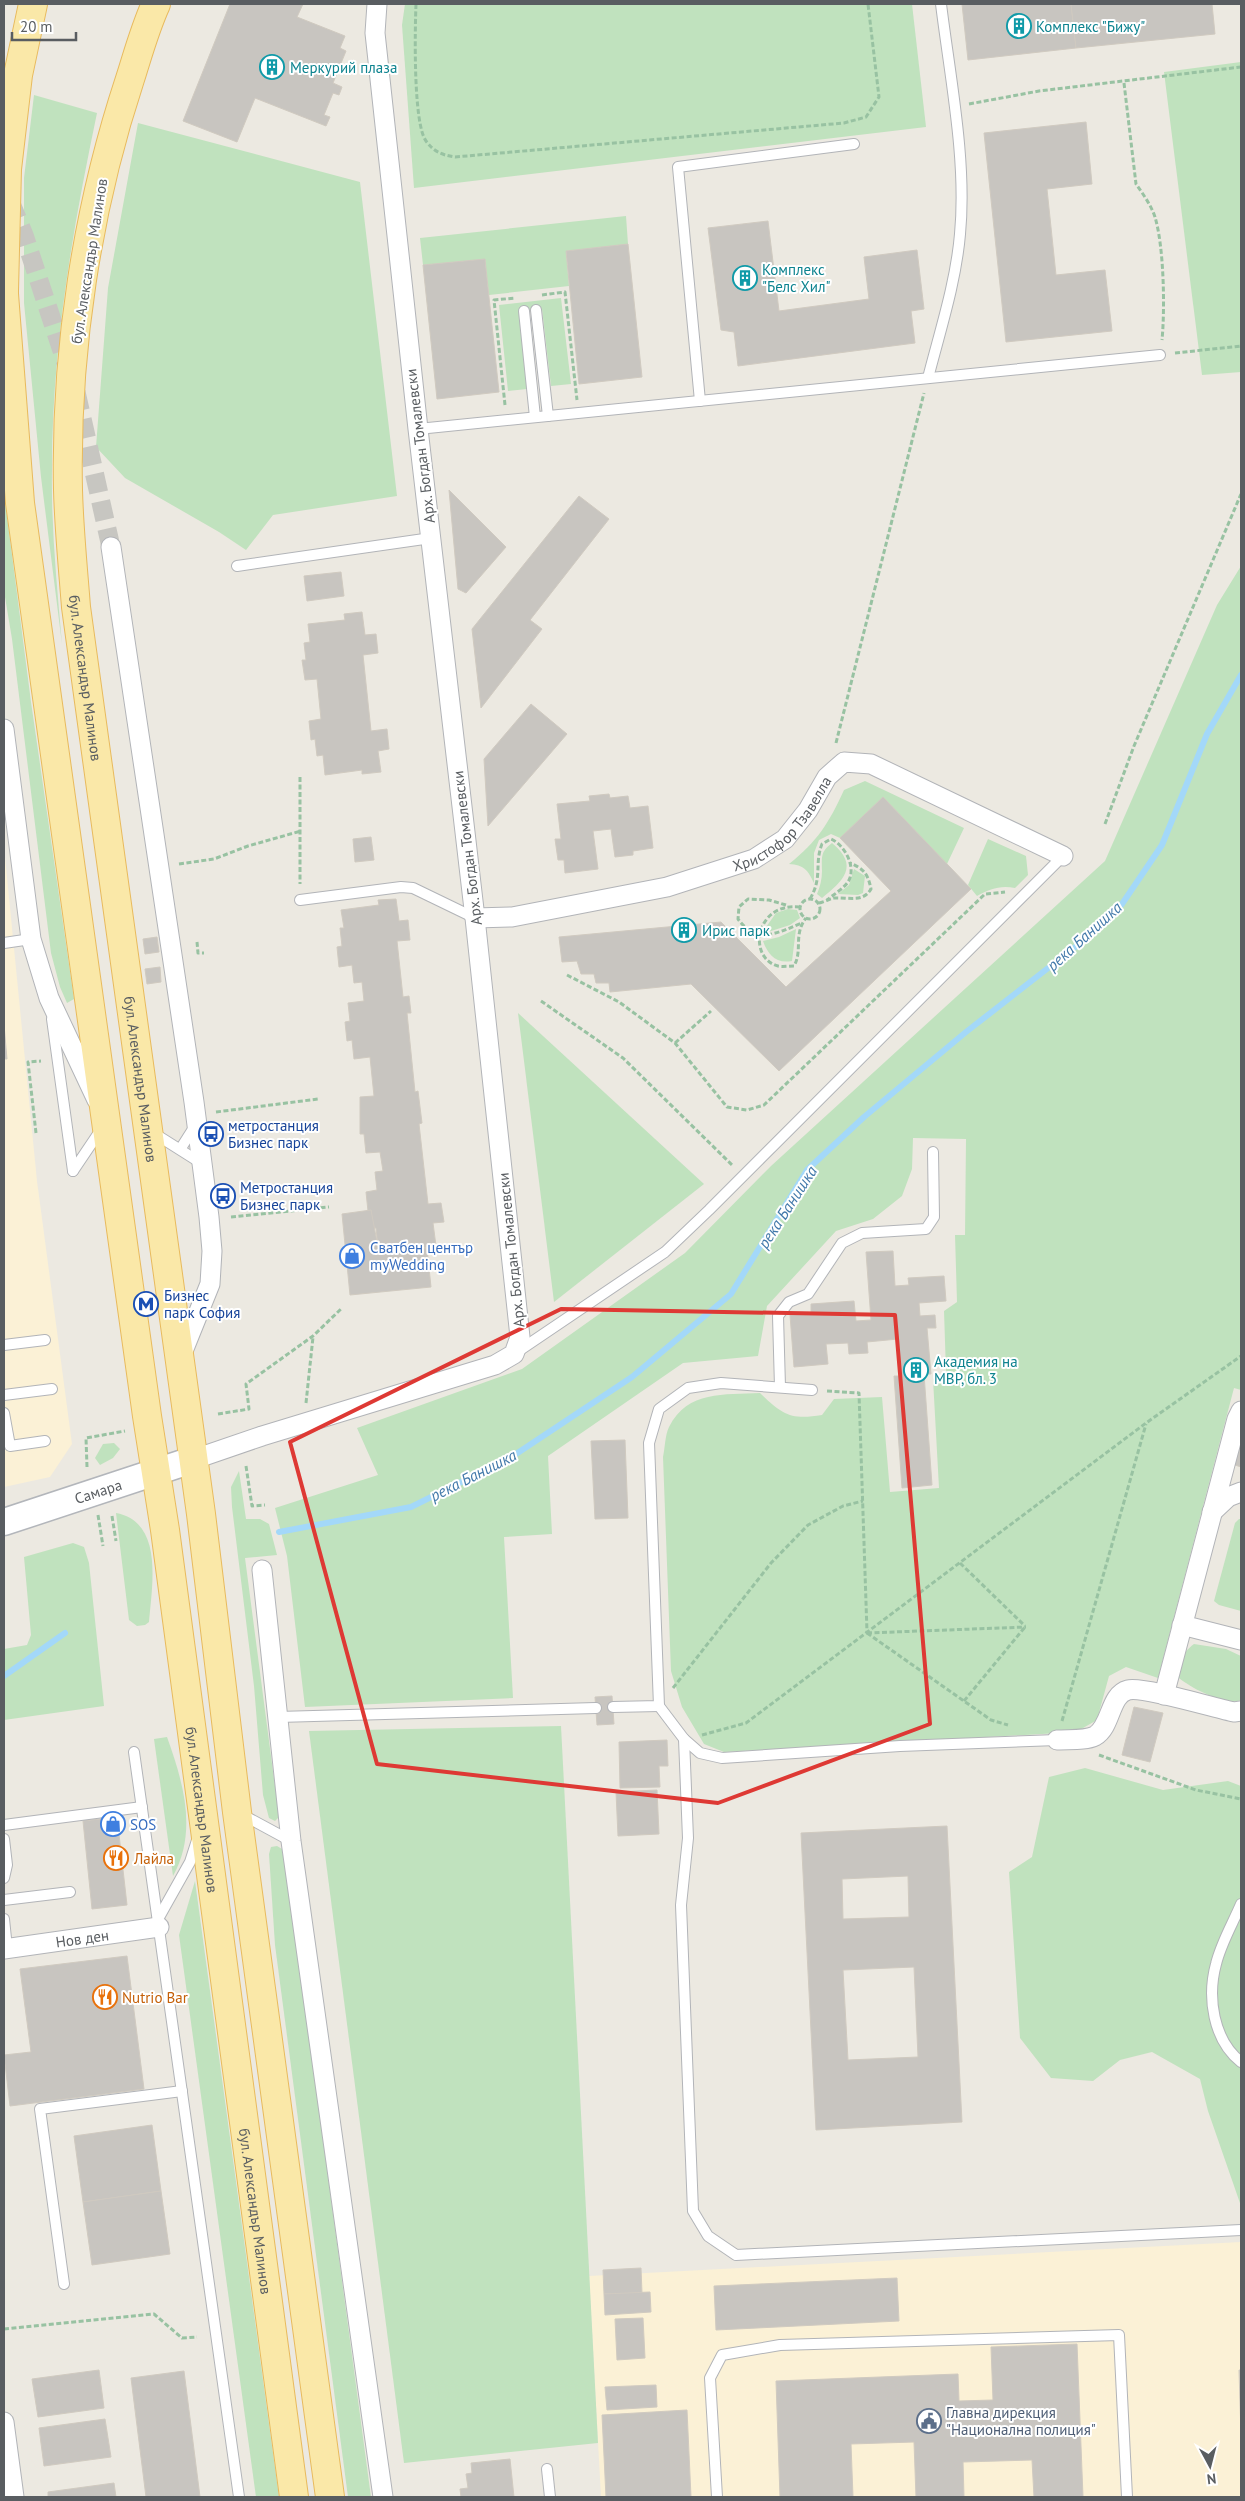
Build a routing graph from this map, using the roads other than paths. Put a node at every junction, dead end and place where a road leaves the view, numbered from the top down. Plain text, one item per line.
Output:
1 (33, 4) edge
2 (156, 4) edge
3 (377, 4) edge
4 (941, 4) edge
5 (854, 144) dead end
6 (4, 293) edge
7 (536, 310) dead end
8 (524, 311) dead end
9 (1160, 355) road end
10 (928, 378) junction
11 (700, 401) junction
12 (548, 416) junction
13 (535, 417) junction
14 (418, 429) junction
15 (431, 538) junction
16 (111, 547) tunnel mouth
17 (237, 566) dead end
18 (4, 729) edge
19 (1064, 856) joint
20 (300, 900) road end
21 (476, 918) junction
22 (32, 939) junction
23 (4, 942) edge
24 (49, 998) junction
25 (106, 1122) junction
26 (197, 1123) junction
27 (149, 1130) junction
28 (180, 1148) junction
29 (933, 1152) dead end
30 (202, 1164) junction
31 (45, 1340) dead end
32 (4, 1345) edge
33 (514, 1354) junction
34 (179, 1359) junction
35 (780, 1387) junction
36 (52, 1389) dead end
37 (812, 1390) road end
38 (4, 1395) edge
39 (1241, 1411) edge
40 (4, 1413) edge
41 (45, 1441) dead end
42 (192, 1460) junction
43 (156, 1472) junction
44 (1241, 1492) edge
45 (1212, 1512) junction
46 (4, 1522) edge
47 (262, 1570) dead end
48 (1182, 1625) junction
49 (1241, 1640) edge
50 (1164, 1695) junction
51 (659, 1706) junction
52 (613, 1707) dead end
53 (596, 1708) dead end
54 (1241, 1711) edge
55 (278, 1717) junction
56 (684, 1738) junction
57 (1057, 1740) joint
58 (134, 1752) dead end
59 (142, 1806) junction
60 (237, 1812) junction
61 (202, 1814) junction
62 (4, 1825) edge
63 (4, 1839) edge
64 (291, 1841) junction
65 (4, 1878) edge
66 (70, 1892) dead end
67 (4, 1900) edge
68 (1241, 1904) edge
69 (4, 1919) edge
70 (158, 1923) junction
71 (6, 1948) edge
72 (1241, 2062) edge
73 (182, 2091) junction
74 (1241, 2230) edge
75 (64, 2284) dead end
76 (4, 2422) edge
77 (547, 2469) dead end
78 (14, 2497) edge
79 (239, 2497) edge
80 (294, 2497) edge
81 (330, 2497) edge
82 (383, 2497) edge
83 (550, 2497) edge
84 (717, 2497) edge
85 (1127, 2497) edge

1 - 6 main road, бул. Александър Малинов
2 - 27 main road, бул. Александър Малинов
3 - 14 street, Арх. Богдан Томалевски
4 - 10 lane
5 - 11 lane
6 - 25 main road, бул. Александър Малинов
7 - 12 lane
8 - 13 lane
9 - 10 lane
10 - 11 lane
11 - 12 lane
12 - 13 lane
13 - 14 lane
14 - 15 street, Арх. Богдан Томалевски
15 - 17 lane
15 - 21 street, Арх. Богдан Томалевски
16 - 26 street, бул. Александър Малинов
18 - 22 street, бул. Александър Малинов
19 - 21 street, Христофор Тзавелла
19 - 33 lane
20 - 21 lane
21 - 33 street, Арх. Богдан Томалевски
22 - 23 lane
22 - 24 street, бул. Александър Малинов
24 - 25 street, бул. Александър Малинов
24 - 25 lane
25 - 43 main road, бул. Александър Малинов
26 - 28 lane
26 - 30 street, бул. Александър Малинов
27 - 28 lane
27 - 34 main road, бул. Александър Малинов
28 - 30 lane
29 - 35 lane
30 - 34 street, бул. Александър Малинов
31 - 32 lane
33 - 42 street
34 - 42 main road, бул. Александър Малинов
35 - 37 lane
35 - 51 lane
36 - 38 lane
39 - 45 street
40 - 41 lane
42 - 43 street, Самара
42 - 60 main road, бул. Александър Малинов
43 - 46 street, Самара
43 - 61 main road, бул. Александър Малинов
44 - 45 street
45 - 48 street
47 - 55 street
48 - 49 street
48 - 50 street
50 - 54 street
50 - 57 street
51 - 52 lane
51 - 56 lane
53 - 55 lane
55 - 64 street
56 - 57 lane
56 - 74 lane
58 - 59 lane
59 - 62 lane
59 - 70 lane
60 - 64 lane
60 - 81 main road, бул. Александър Малинов
61 - 70 lane
61 - 80 main road, бул. Александър Малинов
63 - 65 lane
64 - 82 street
66 - 67 lane
68 - 72 lane
69 - 71 lane
70 - 71 street, Нов ден
70 - 73 lane
73 - 75 lane
73 - 79 lane
76 - 78 street
77 - 83 lane
84 - 85 lane

